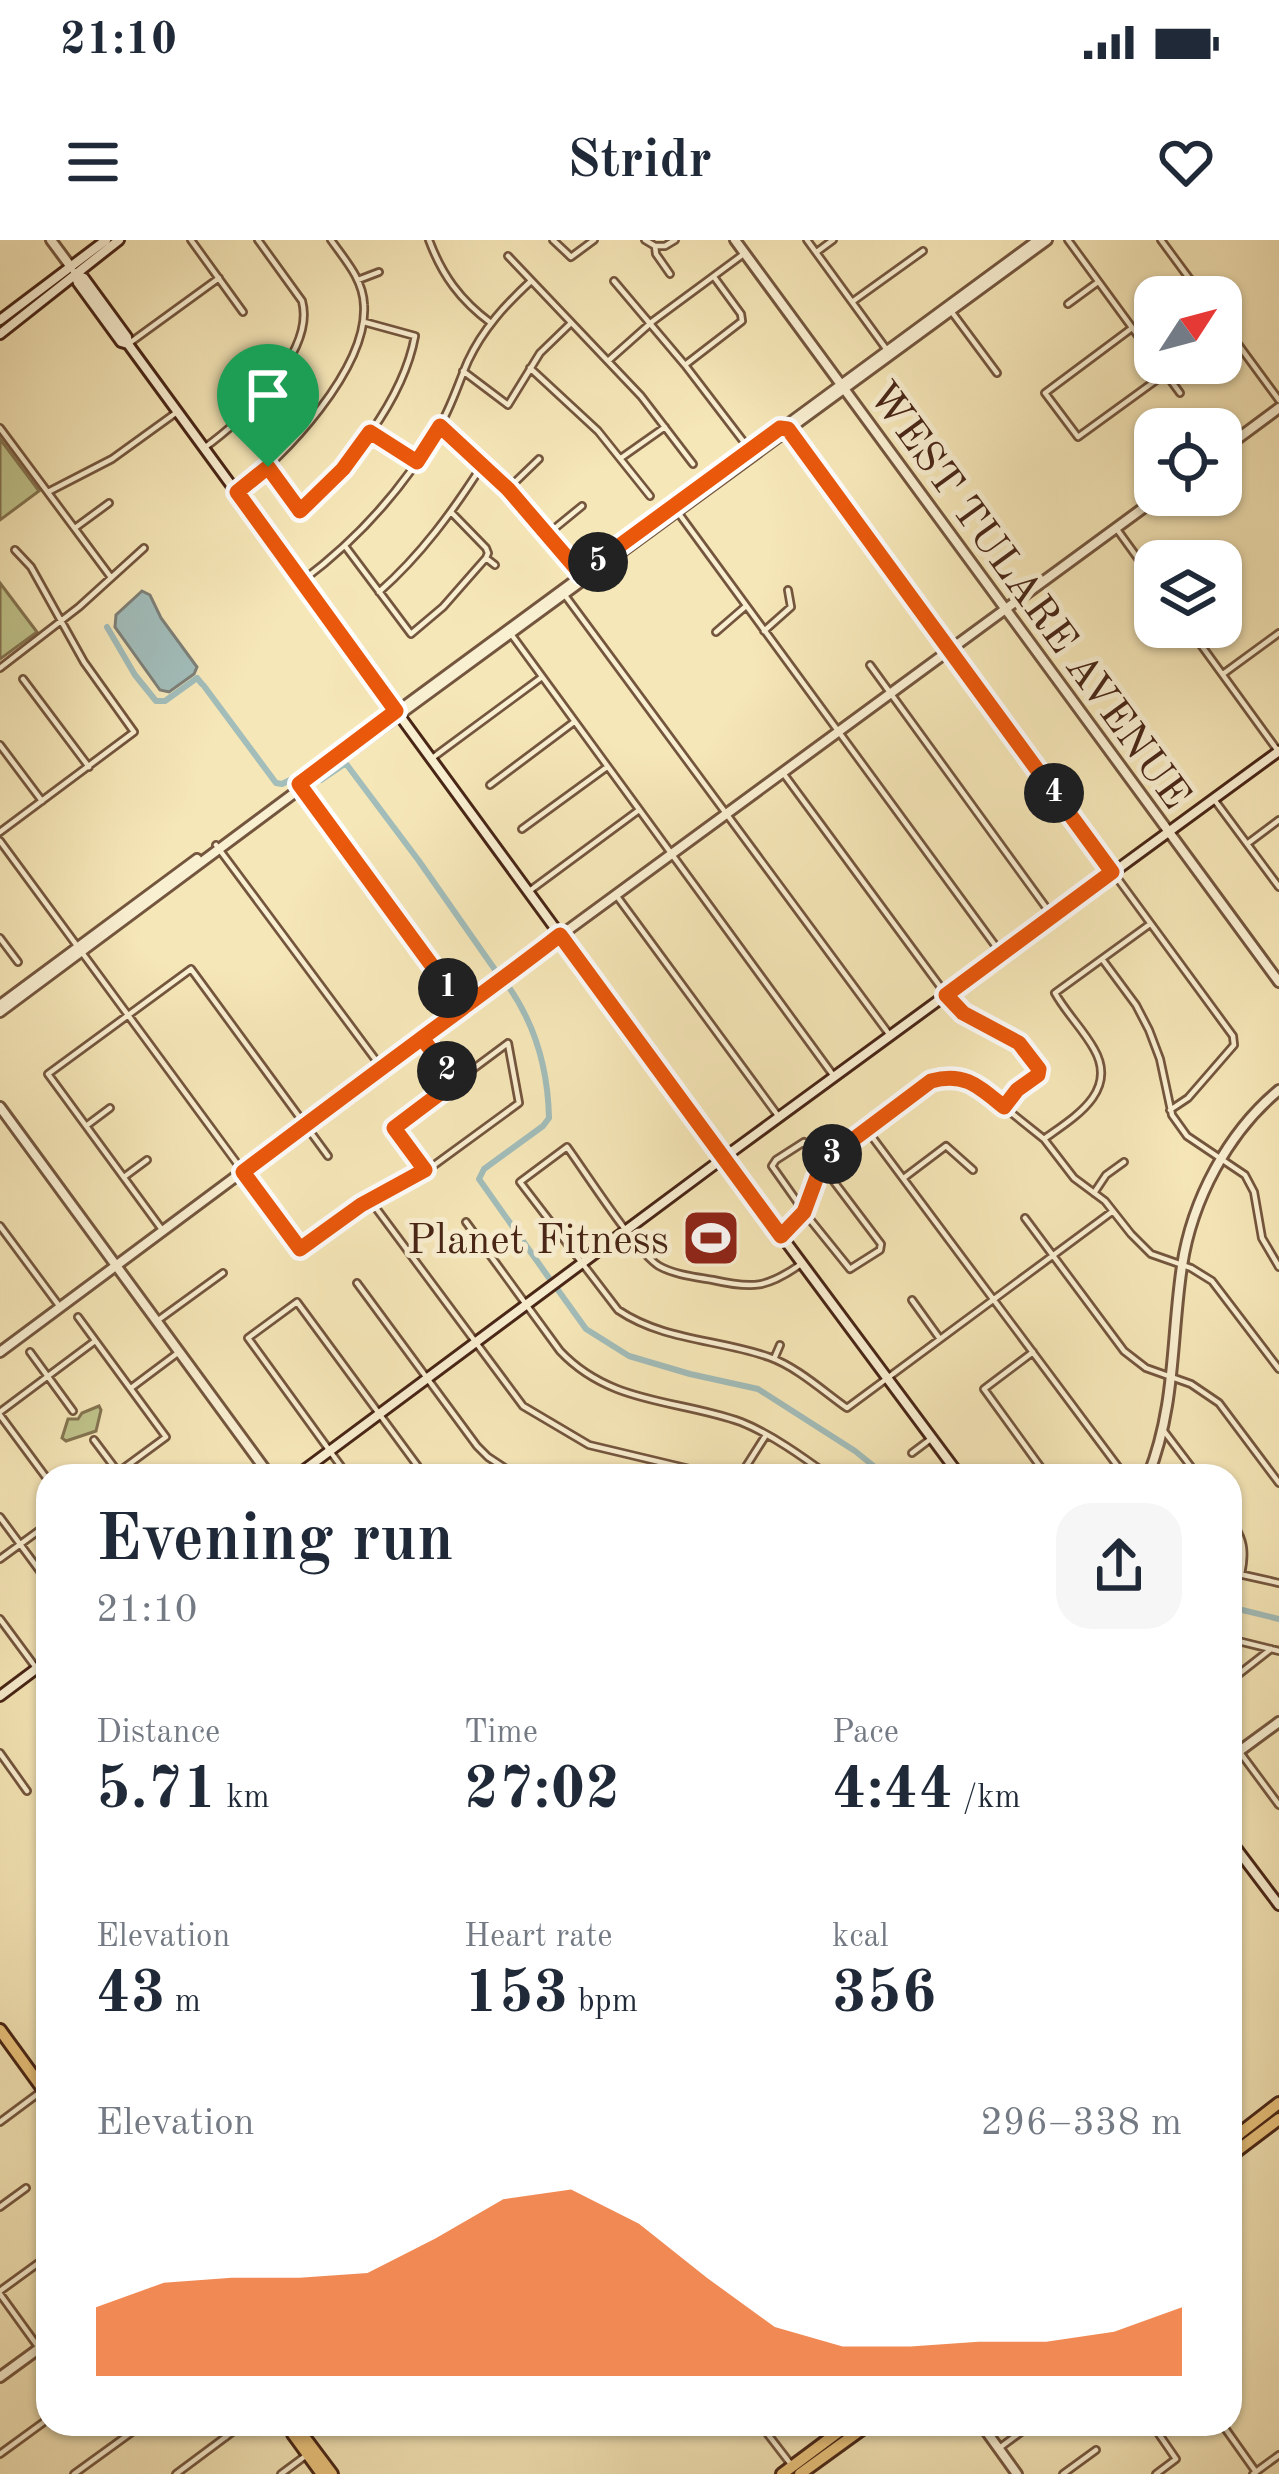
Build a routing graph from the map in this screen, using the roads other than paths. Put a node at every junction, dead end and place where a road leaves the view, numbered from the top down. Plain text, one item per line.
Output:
1 (51, 240) edge
2 (106, 240) edge
3 (119, 240) edge
4 (191, 240) edge
5 (258, 240) edge
6 (331, 240) edge
7 (429, 240) edge
8 (554, 240) edge
9 (594, 240) edge
10 (645, 240) edge
11 (675, 240) edge
12 (735, 240) edge
13 (807, 240) edge
14 (833, 240) edge
15 (1038, 240) edge
16 (1047, 240) edge
17 (1068, 240) edge
18 (1161, 240) edge
19 (656, 246) junction
20 (923, 250) dead end
21 (816, 252) junction
22 (745, 254) junction
23 (508, 256) dead end
24 (74, 271) junction
25 (379, 272) dead end
26 (670, 274) dead end
27 (1188, 276) edge
28 (714, 277) junction
29 (219, 278) junction
30 (358, 280) junction
31 (531, 281) junction
32 (614, 281) dead end
33 (1098, 282) junction
34 (970, 289) junction
35 (32, 296) junction
36 (852, 302) junction
37 (1068, 304) dead end
38 (951, 311) junction
39 (243, 312) dead end
40 (0, 320) edge
41 (364, 322) junction
42 (571, 322) junction
43 (490, 323) junction
44 (649, 325) junction
45 (1132, 328) junction
46 (1134, 331) edge
47 (2, 333) edge
48 (128, 344) junction
49 (892, 350) junction
50 (1242, 351) edge
51 (608, 361) junction
52 (685, 365) junction
53 (530, 368) junction
54 (464, 371) junction
55 (997, 373) dead end
56 (1151, 384) edge
57 (1174, 384) edge
58 (842, 387) junction
59 (1180, 393) dead end
60 (1279, 404) edge
61 (177, 412) junction
62 (440, 426) junction
63 (665, 427) junction
64 (0, 428) edge
65 (784, 429) junction
66 (370, 432) junction
67 (1242, 434) edge
68 (204, 448) junction
69 (750, 450) junction
70 (621, 458) junction
71 (539, 459) dead end
72 (417, 462) junction
73 (483, 464) junction
74 (693, 464) dead end
75 (268, 467) junction
76 (508, 489) junction
77 (48, 492) junction
78 (237, 492) junction
79 (650, 496) dead end
80 (109, 503) dead end
81 (582, 506) dead end
82 (675, 509) junction
83 (452, 512) junction
84 (1134, 515) edge
85 (1116, 528) junction
86 (74, 529) junction
87 (549, 533) junction
88 (345, 546) junction
89 (144, 548) dead end
90 (15, 550) dead end
91 (1134, 553) edge
92 (486, 558) junction
93 (495, 566) dead end
94 (110, 576) junction
95 (583, 577) junction
96 (302, 581) junction
97 (788, 590) dead end
98 (379, 592) junction
99 (563, 592) junction
100 (746, 606) junction
101 (1004, 609) junction
102 (62, 620) junction
103 (509, 631) junction
104 (764, 631) junction
105 (716, 632) dead end
106 (1279, 633) edge
107 (1204, 648) edge
108 (950, 650) junction
109 (870, 665) dead end
110 (0, 668) edge
111 (1223, 674) junction
112 (542, 677) junction
113 (23, 679) dead end
114 (891, 694) junction
115 (398, 713) junction
116 (574, 722) junction
117 (838, 732) junction
118 (0, 745) edge
119 (1279, 751) edge
120 (431, 759) junction
121 (89, 766) junction
122 (607, 767) junction
123 (783, 772) junction
124 (490, 785) dead end
125 (300, 786) junction
126 (1213, 798) junction
127 (42, 801) junction
128 (639, 810) junction
129 (726, 814) junction
130 (1279, 820) edge
131 (522, 829) dead end
132 (1167, 831) junction
133 (0, 832) edge
134 (0, 841) edge
135 (1246, 844) junction
136 (218, 847) junction
137 (671, 854) junction
138 (1112, 872) junction
139 (1279, 887) edge
140 (528, 892) junction
141 (616, 895) junction
142 (1053, 916) junction
143 (1150, 924) junction
144 (560, 935) junction
145 (0, 938) edge
146 (80, 949) junction
147 (1002, 954) junction
148 (1102, 959) junction
149 (18, 962) dead end
150 (1279, 982) edge
151 (946, 995) junction
152 (463, 1008) junction
153 (0, 1009) edge
154 (128, 1014) junction
155 (890, 1036) junction
156 (422, 1038) junction
157 (382, 1068) junction
158 (835, 1077) junction
159 (455, 1082) junction
160 (1277, 1095) edge
161 (0, 1107) edge
162 (1004, 1107) junction
163 (110, 1108) dead end
164 (1170, 1110) junction
165 (779, 1117) junction
166 (306, 1125) junction
167 (86, 1126) junction
168 (867, 1130) junction
169 (1044, 1139) junction
170 (328, 1156) dead end
171 (723, 1158) junction
172 (1221, 1158) junction
173 (147, 1160) dead end
174 (1124, 1162) dead end
175 (822, 1163) junction
176 (425, 1170) junction
177 (973, 1170) dead end
178 (243, 1172) junction
179 (124, 1177) junction
180 (904, 1178) junction
181 (1094, 1193) junction
182 (370, 1200) junction
183 (1113, 1211) junction
184 (804, 1212) junction
185 (1025, 1218) dead end
186 (466, 1222) dead end
187 (0, 1226) edge
188 (627, 1229) junction
189 (163, 1231) junction
190 (781, 1236) junction
191 (1053, 1256) junction
192 (801, 1263) junction
193 (581, 1264) junction
194 (1182, 1265) junction
195 (116, 1266) junction
196 (1279, 1267) edge
197 (223, 1273) dead end
198 (357, 1282) dead end
199 (994, 1299) junction
200 (912, 1300) dead end
201 (526, 1305) junction
202 (60, 1307) junction
203 (78, 1317) dead end
204 (157, 1321) junction
205 (940, 1339) junction
206 (95, 1341) junction
207 (474, 1343) junction
208 (780, 1345) dead end
209 (2, 1346) edge
210 (29, 1352) dead end
211 (179, 1352) junction
212 (1033, 1352) junction
213 (774, 1359) junction
214 (1279, 1369) edge
215 (48, 1377) junction
216 (427, 1378) junction
217 (886, 1378) junction
218 (1172, 1378) junction
219 (131, 1388) junction
220 (73, 1412) dead end
221 (0, 1414) edge
222 (378, 1414) junction
223 (1165, 1431) junction
224 (766, 1436) junction
225 (932, 1438) junction
226 (94, 1440) dead end
227 (329, 1451) junction
228 (912, 1453) dead end
229 (36, 1464) edge
230 (110, 1464) edge
231 (131, 1464) edge
232 (262, 1464) edge
233 (312, 1464) edge
234 (339, 1464) edge
235 (415, 1464) edge
236 (499, 1464) edge
237 (671, 1464) edge
238 (748, 1464) edge
239 (810, 1464) edge
240 (951, 1464) edge
241 (1038, 1464) edge
242 (1116, 1464) edge
243 (1153, 1464) edge
244 (1189, 1464) edge
245 (1279, 1483) edge
246 (0, 1517) edge
247 (36, 1533) edge
248 (1242, 1540) edge
249 (21, 1544) junction
250 (0, 1559) edge
251 (36, 1565) edge
252 (1242, 1570) edge
253 (1242, 1574) edge
254 (1279, 1583) edge
255 (0, 1619) edge
256 (1242, 1642) edge
257 (1275, 1650) edge
258 (36, 1668) edge
259 (36, 1670) edge
260 (1242, 1673) edge
261 (0, 1696) edge
262 (1279, 1721) edge
263 (1242, 1748) edge
264 (0, 1753) edge
265 (1242, 1763) edge
266 (27, 1791) dead end
267 (1279, 1805) edge
268 (1242, 1855) edge
269 (1273, 1889) edge
270 (1279, 1905) edge
271 (0, 2030) edge
272 (36, 2079) edge
273 (36, 2099) edge
274 (1279, 2103) edge
275 (1279, 2120) edge
276 (0, 2122) edge
277 (1242, 2132) edge
278 (1242, 2147) edge
279 (26, 2188) dead end
280 (0, 2207) edge
281 (36, 2265) edge
282 (0, 2293) edge
283 (36, 2336) edge
284 (36, 2351) edge
285 (0, 2377) edge
286 (36, 2428) edge
287 (126, 2436) edge
288 (294, 2436) edge
289 (303, 2436) edge
290 (768, 2436) edge
291 (835, 2436) edge
292 (850, 2436) edge
293 (989, 2436) edge
294 (1016, 2436) edge
295 (1160, 2436) edge
296 (1230, 2436) edge
297 (226, 2437) edge
298 (998, 2449) junction
299 (1096, 2450) dead end
300 (0, 2454) edge
301 (308, 2454) junction
302 (1279, 2455) edge
303 (793, 2472) edge
304 (1254, 2473) edge
305 (74, 2474) edge
306 (176, 2474) edge
307 (280, 2474) edge
308 (328, 2474) edge
309 (1017, 2474) edge
310 (1063, 2474) edge
311 (1156, 2474) edge

1 - 24 street
2 - 24 street
3 - 24 street
4 - 29 street
5 - 68 street
6 - 30 street
7 - 43 street
8 - 9 street
10 - 19 street
11 - 19 street
12 - 22 street, WEST TULARE AVENUE
13 - 21 street
14 - 21 street
15 - 34 street
16 - 38 street
17 - 33 street
18 - 27 street
19 - 26 street
20 - 36 street
21 - 36 street
22 - 28 street
22 - 58 street, WEST TULARE AVENUE
23 - 31 street
24 - 35 street
24 - 47 street
24 - 48 street
25 - 30 street
28 - 44 street
28 - 52 street
29 - 39 street
29 - 48 street
30 - 41 street
31 - 42 street
31 - 43 street
32 - 44 street
33 - 37 street
33 - 45 street
34 - 38 street
34 - 49 street
35 - 40 street
35 - 47 street
36 - 49 street
38 - 49 street
38 - 55 street
41 - 66 street
41 - 75 street
42 - 51 street
42 - 53 street
43 - 54 street
44 - 51 street
44 - 52 street
45 - 46 street
45 - 56 street
48 - 61 street
49 - 58 street
50 - 60 street
51 - 63 street
52 - 69 street
53 - 54 street
53 - 70 street
54 - 62 street
57 - 59 street
58 - 65 street
58 - 101 street, WEST TULARE AVENUE
60 - 67 street
61 - 68 street
61 - 77 street
62 - 72 street
62 - 73 street
63 - 70 street
63 - 74 street
64 - 77 street
65 - 69 street
65 - 82 street
65 - 108 street
66 - 72 street
66 - 75 street
68 - 78 street
69 - 82 street
70 - 79 street
71 - 76 street
72 - 88 street
73 - 76 street
73 - 83 street
75 - 78 street
76 - 87 street
77 - 86 street
78 - 96 street
80 - 86 street
81 - 87 street
82 - 95 street
82 - 100 street
83 - 92 street
83 - 98 street
84 - 85 street
85 - 91 street
85 - 101 street
86 - 94 street
87 - 95 street
88 - 96 street
88 - 98 street
89 - 94 street
90 - 102 street
92 - 93 street
92 - 98 street
94 - 102 street
95 - 99 street
96 - 115 street
97 - 104 street
99 - 103 street
99 - 129 street
100 - 104 street
100 - 105 street
101 - 108 street
101 - 132 street, WEST TULARE AVENUE
102 - 110 street
102 - 121 street
103 - 112 street
103 - 115 street
104 - 117 street
106 - 111 street
107 - 111 street
108 - 114 street
108 - 138 street
109 - 114 street
111 - 119 street
112 - 116 street
112 - 120 street
113 - 121 street
114 - 117 street
114 - 142 street
115 - 120 street
115 - 125 street
116 - 122 street
116 - 124 street
117 - 123 street
117 - 147 street
118 - 127 street
119 - 126 street
120 - 140 street
121 - 127 street
122 - 128 street
122 - 131 street
123 - 129 street
123 - 151 street
125 - 136 street
125 - 152 street
126 - 132 street
126 - 135 street
127 - 133 street
128 - 137 street
128 - 140 street
129 - 137 street
129 - 155 street
130 - 135 street
132 - 138 street
132 - 150 street, WEST TULARE AVENUE
134 - 146 street
135 - 139 street
136 - 146 street
136 - 157 street
137 - 141 street
137 - 158 street
138 - 142 street
138 - 143 street
140 - 144 street
141 - 144 street
141 - 165 street
142 - 147 street
143 - 148 street
143 - 164 street
144 - 152 street
144 - 171 street
145 - 149 street
146 - 153 street
146 - 154 street
147 - 151 street
148 - 164 street
148 - 169 street
151 - 155 street
151 - 162 street
152 - 156 street
154 - 166 street
154 - 167 street
154 - 178 street
155 - 158 street
156 - 157 street
156 - 159 street
157 - 166 street
158 - 165 street
159 - 176 street
159 - 176 street
160 - 172 street
161 - 195 street
162 - 168 street
162 - 169 street
163 - 167 street
164 - 172 street
165 - 171 street
166 - 170 street
166 - 178 street
167 - 179 street
168 - 175 street
168 - 180 street
169 - 181 street
171 - 188 street
171 - 190 street
172 - 194 street
172 - 196 street
173 - 179 street
174 - 181 street
175 - 184 street
175 - 184 street
175 - 184 street
176 - 182 street
177 - 180 street
178 - 182 street
178 - 189 street
179 - 189 street
180 - 199 street
181 - 183 street
182 - 207 street
183 - 191 street
183 - 194 street
184 - 190 street
185 - 191 street
186 - 201 street
187 - 202 street
188 - 192 street
188 - 193 street
188 - 193 street
189 - 195 street
190 - 192 street
191 - 199 street
191 - 218 street
192 - 217 street
193 - 201 street
193 - 213 street
194 - 214 street
194 - 218 street
195 - 202 street
195 - 204 street
197 - 204 street
198 - 216 street
199 - 205 street
199 - 212 street
200 - 205 street
201 - 207 street
201 - 224 street
202 - 209 street
203 - 206 street
204 - 211 street
205 - 217 street
206 - 215 street
206 - 219 street
207 - 216 street
207 - 237 street
208 - 213 street
210 - 215 street
211 - 219 street
211 - 232 street
212 - 241 street
212 - 242 street
213 - 217 street
215 - 220 street
215 - 221 street
216 - 222 street
216 - 236 street
217 - 225 street
218 - 223 street
218 - 245 street
219 - 231 street
221 - 229 street
222 - 227 street
222 - 227 street
222 - 235 street
223 - 243 street
223 - 244 street
224 - 238 street
224 - 239 street
225 - 228 street
225 - 240 street
226 - 230 street
227 - 233 street
227 - 234 street
246 - 249 street
247 - 249 street
248 - 252 street
249 - 250 street
249 - 251 street
253 - 254 street
255 - 258 street
256 - 257 street
257 - 260 street
259 - 261 street
262 - 263 street
264 - 266 street
265 - 267 street
268 - 269 street
269 - 270 street
271 - 272 main road
273 - 276 street
274 - 277 main road
275 - 278 main road
279 - 280 street
281 - 282 street
282 - 283 street
284 - 285 street
286 - 300 street
287 - 305 street
288 - 301 main road
289 - 308 main road
290 - 303 street
291 - 303 main road
292 - 303 main road
293 - 298 street
294 - 298 street
295 - 311 street
296 - 304 street
297 - 306 street
298 - 309 street
299 - 310 street
301 - 307 street
301 - 308 main road
302 - 304 street

